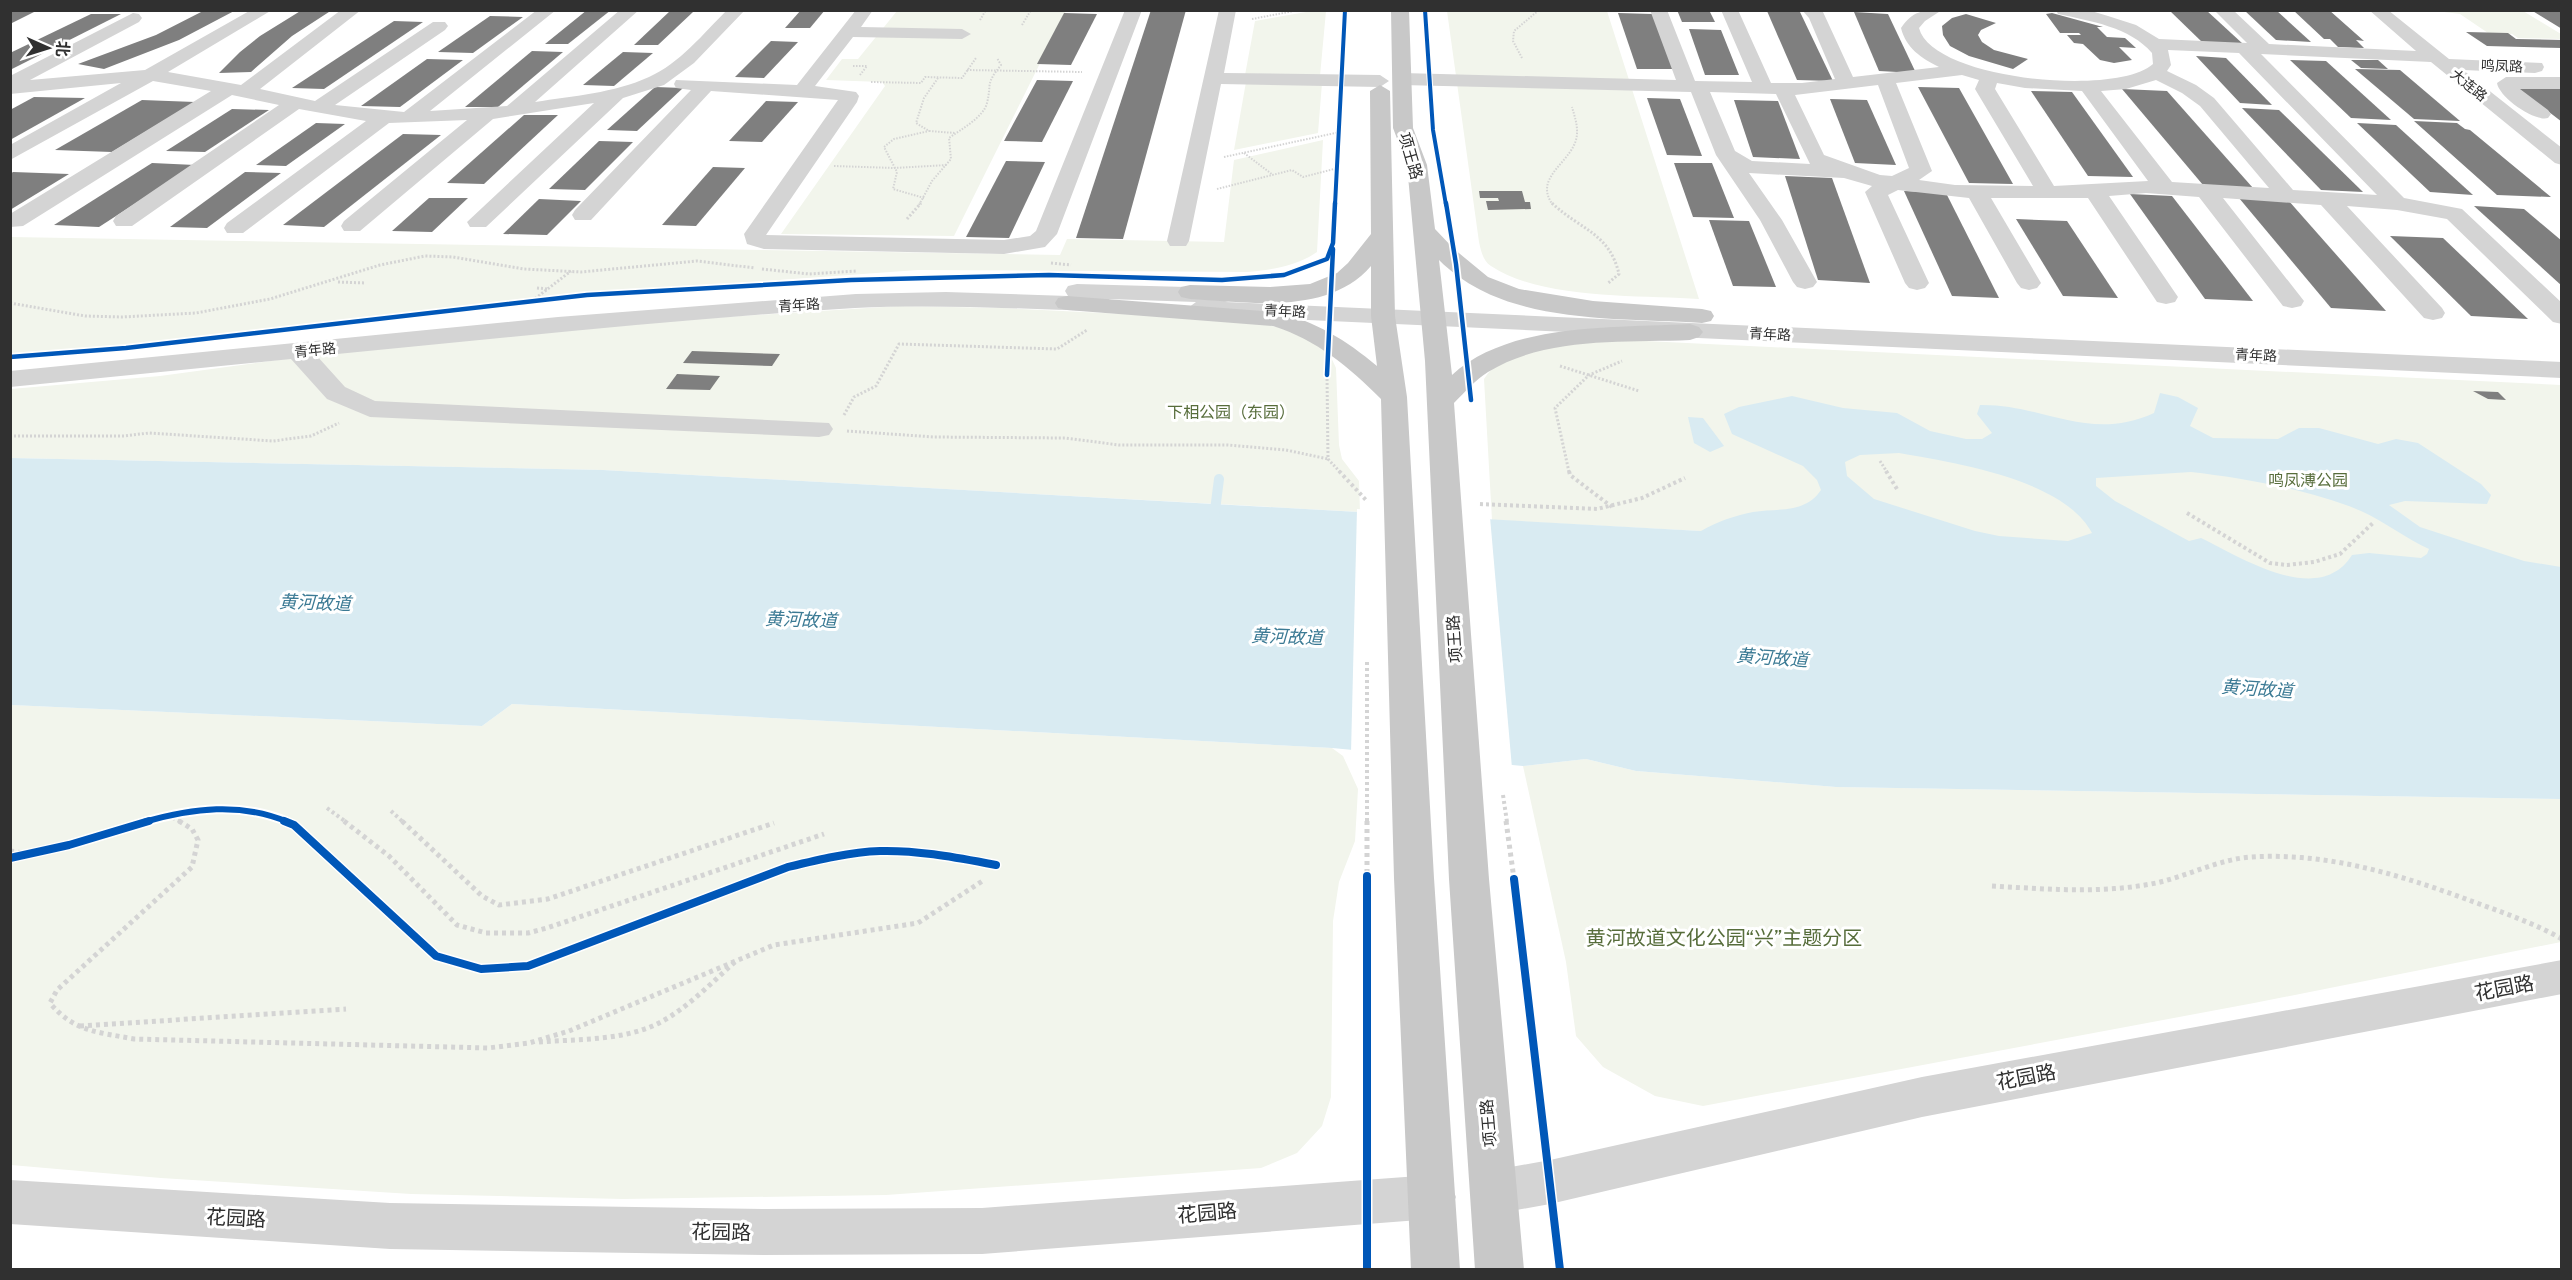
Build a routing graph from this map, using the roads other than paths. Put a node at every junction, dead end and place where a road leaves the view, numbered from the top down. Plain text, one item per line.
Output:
1 (264, 10) edge
2 (353, 10) edge
3 (548, 10) edge
4 (631, 10) edge
5 (737, 10) edge
6 (865, 10) edge
7 (1134, 10) edge
8 (1400, 10) edge
9 (1658, 10) edge
10 (1729, 10) edge
11 (1810, 10) edge
12 (1900, 10) edge
13 (1934, 10) edge
14 (2064, 10) edge
15 (2222, 10) edge
16 (2377, 10) edge
17 (133, 18) dead end
18 (1227, 18) edge
19 (1917, 19) junction
20 (439, 26) dead end
21 (849, 32) junction
22 (962, 34) dead end
23 (2152, 44) junction
24 (2254, 49) junction
25 (1379, 58) dead end
26 (2439, 60) junction
27 (2562, 68) edge
28 (1964, 69) junction
29 (2154, 72) junction
30 (150, 75) junction
31 (1990, 76) junction
32 (1213, 78) junction
33 (1885, 79) junction
34 (1391, 80) junction
35 (657, 81) junction
36 (10, 83) edge
37 (2562, 83) edge
38 (1847, 84) junction
39 (705, 86) junction
40 (1693, 87) junction
41 (2088, 87) junction
42 (10, 88) edge
43 (1774, 89) junction
44 (237, 90) junction
45 (808, 91) junction
46 (616, 94) junction
47 (296, 102) junction
48 (317, 108) junction
49 (511, 112) junction
50 (487, 114) junction
51 (384, 117) junction
52 (408, 118) junction
53 (2552, 122) dead end
54 (10, 154) edge
55 (1726, 155) junction
56 (2562, 159) edge
57 (1847, 172) junction
58 (1893, 183) junction
59 (2165, 188) junction
60 (2093, 189) junction
61 (1976, 191) junction
62 (2206, 191) junction
63 (2047, 192) junction
64 (2287, 196) junction
65 (2327, 198) junction
66 (2397, 203) junction
67 (583, 215) dead end
68 (15, 221) dead end
69 (124, 221) dead end
70 (478, 222) dead end
71 (352, 226) dead end
72 (235, 228) dead end
73 (1424, 230) junction
74 (1383, 232) junction
75 (1178, 241) dead end
76 (1805, 282) dead end
77 (1917, 283) dead end
78 (2029, 283) dead end
79 (1075, 297) junction
80 (2166, 297) dead end
81 (2292, 301) dead end
82 (1383, 308) junction
83 (1432, 311) junction
84 (2433, 313) dead end
85 (2562, 317) edge
86 (1707, 324) junction
87 (298, 351) junction
88 (2562, 357) edge
89 (10, 367) edge
90 (2562, 370) edge
91 (10, 379) edge
92 (1395, 397) junction
93 (1440, 401) junction
94 (827, 430) road end
95 (2562, 977) edge
96 (1494, 1192) junction
97 (1432, 1197) junction
98 (10, 1202) edge
99 (1436, 1269) edge
100 (1500, 1269) edge

1 - 30 street
2 - 44 street
3 - 52 street
4 - 49 street
5 - 35 street
6 - 21 street
7 - 45 street
8 - 34 main road, 项王路
9 - 40 street
10 - 43 street
11 - 38 street
12 - 19 street
13 - 19 street
14 - 23 street
15 - 24 street
16 - 26 street, 大连路
17 - 36 street
18 - 32 street
19 - 28 street
20 - 48 street
21 - 22 street
21 - 45 street
23 - 24 street, 鸣凤路
23 - 29 street
24 - 26 street, 鸣凤路
24 - 66 street
25 - 34 main road, 项王路
26 - 27 street, 鸣凤路
26 - 56 street, 大连路
28 - 31 street
28 - 33 street
29 - 41 street
29 - 64 street
30 - 42 street
30 - 44 street
30 - 54 street
31 - 41 street
31 - 63 street
32 - 34 street
32 - 75 street
33 - 38 street
33 - 58 street
34 - 40 street
34 - 73 main road, 项王路
34 - 74 main road, 项王路
35 - 39 street
35 - 46 street
37 - 53 street
38 - 43 street
39 - 45 street
39 - 67 street
40 - 43 street
40 - 55 street
41 - 59 street
43 - 57 street
44 - 47 street
44 - 68 street
46 - 49 street
46 - 70 street
47 - 48 street
47 - 69 street
48 - 51 street
49 - 50 street
50 - 52 street
50 - 71 street
51 - 52 street
51 - 72 street
55 - 57 street
55 - 76 street
57 - 58 street
58 - 61 street
58 - 77 street
59 - 60 street
59 - 62 street
60 - 63 street
60 - 80 street
61 - 63 street
61 - 78 street
62 - 64 street
62 - 81 street
64 - 65 street
65 - 66 street
65 - 84 street
66 - 85 street
73 - 83 main road, 项王路
73 - 86 main road
74 - 79 main road
74 - 82 main road, 项王路
79 - 82 street, 青年路
79 - 87 street, 青年路
79 - 89 street, 青年路
79 - 92 main road
82 - 83 street, 青年路
82 - 92 main road, 项王路
83 - 86 street, 青年路
83 - 93 main road, 项王路
86 - 88 street, 青年路
86 - 90 street, 青年路
86 - 93 main road
87 - 91 street, 青年路
87 - 94 street
92 - 97 main road, 项王路
93 - 96 main road, 项王路
95 - 96 street, 花园路
96 - 100 main road, 项王路
97 - 98 street, 花园路
97 - 99 main road, 项王路

